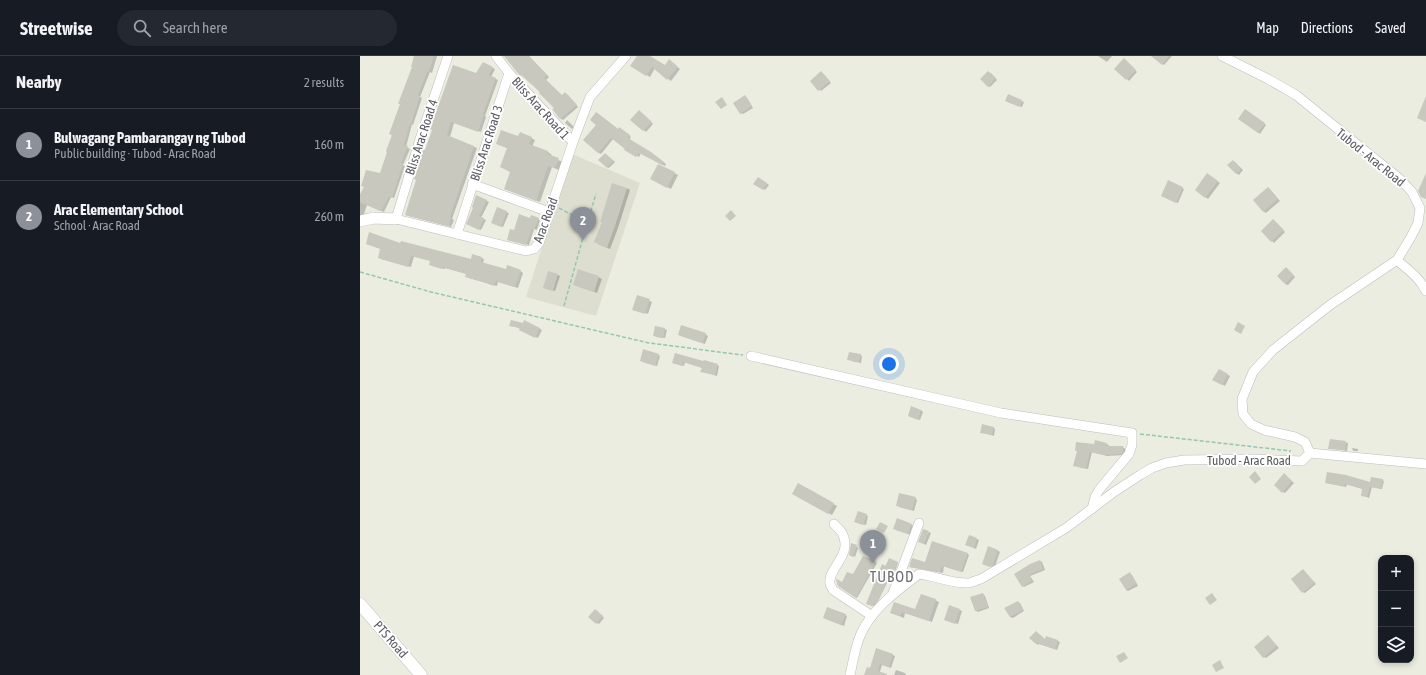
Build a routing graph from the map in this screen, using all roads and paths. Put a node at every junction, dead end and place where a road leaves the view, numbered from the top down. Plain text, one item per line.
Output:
1 (448, 56) edge
2 (496, 56) edge
3 (626, 56) edge
4 (1222, 56) edge
5 (509, 73) junction
6 (573, 142) junction
7 (472, 184) junction
8 (596, 194) dead end
9 (550, 208) junction
10 (396, 219) junction
11 (360, 222) edge
12 (587, 223) junction
13 (457, 234) junction
14 (1397, 260) junction
15 (360, 272) edge
16 (1426, 291) edge
17 (564, 306) dead end
18 (751, 356) joint
19 (1132, 433) junction
20 (1310, 453) junction
21 (1426, 464) edge
22 (1092, 509) junction
23 (919, 523) dead end
24 (834, 524) dead end
25 (893, 594) junction
26 (360, 604) edge
27 (872, 616) junction
28 (421, 675) edge
29 (850, 675) edge

1 - 10 street, Bliss Arac Road 4
2 - 5 street
3 - 6 street, Arac Road
4 - 14 street, Tubod - Arac Road
5 - 6 street, Bliss Arac Road 1
5 - 7 street, Bliss Arac Road 3
6 - 9 street, Arac Road
7 - 9 street
7 - 13 street, Bliss Arac Road 3
8 - 12 path
9 - 12 path
9 - 13 street, Arac Road
10 - 11 street, Arac Road
10 - 13 street, Arac Road
12 - 17 path
14 - 16 street
14 - 20 street, Tubod - Arac Road
15 - 18 path
18 - 19 street
19 - 20 path
19 - 22 street
20 - 21 street
20 - 22 street, Tubod - Arac Road
22 - 25 street, Tubod - Arac Road
23 - 25 street
24 - 27 street
25 - 27 street, Tubod - Arac Road
26 - 28 main road, PTS Road
27 - 29 street, Tubod - Arac Road

